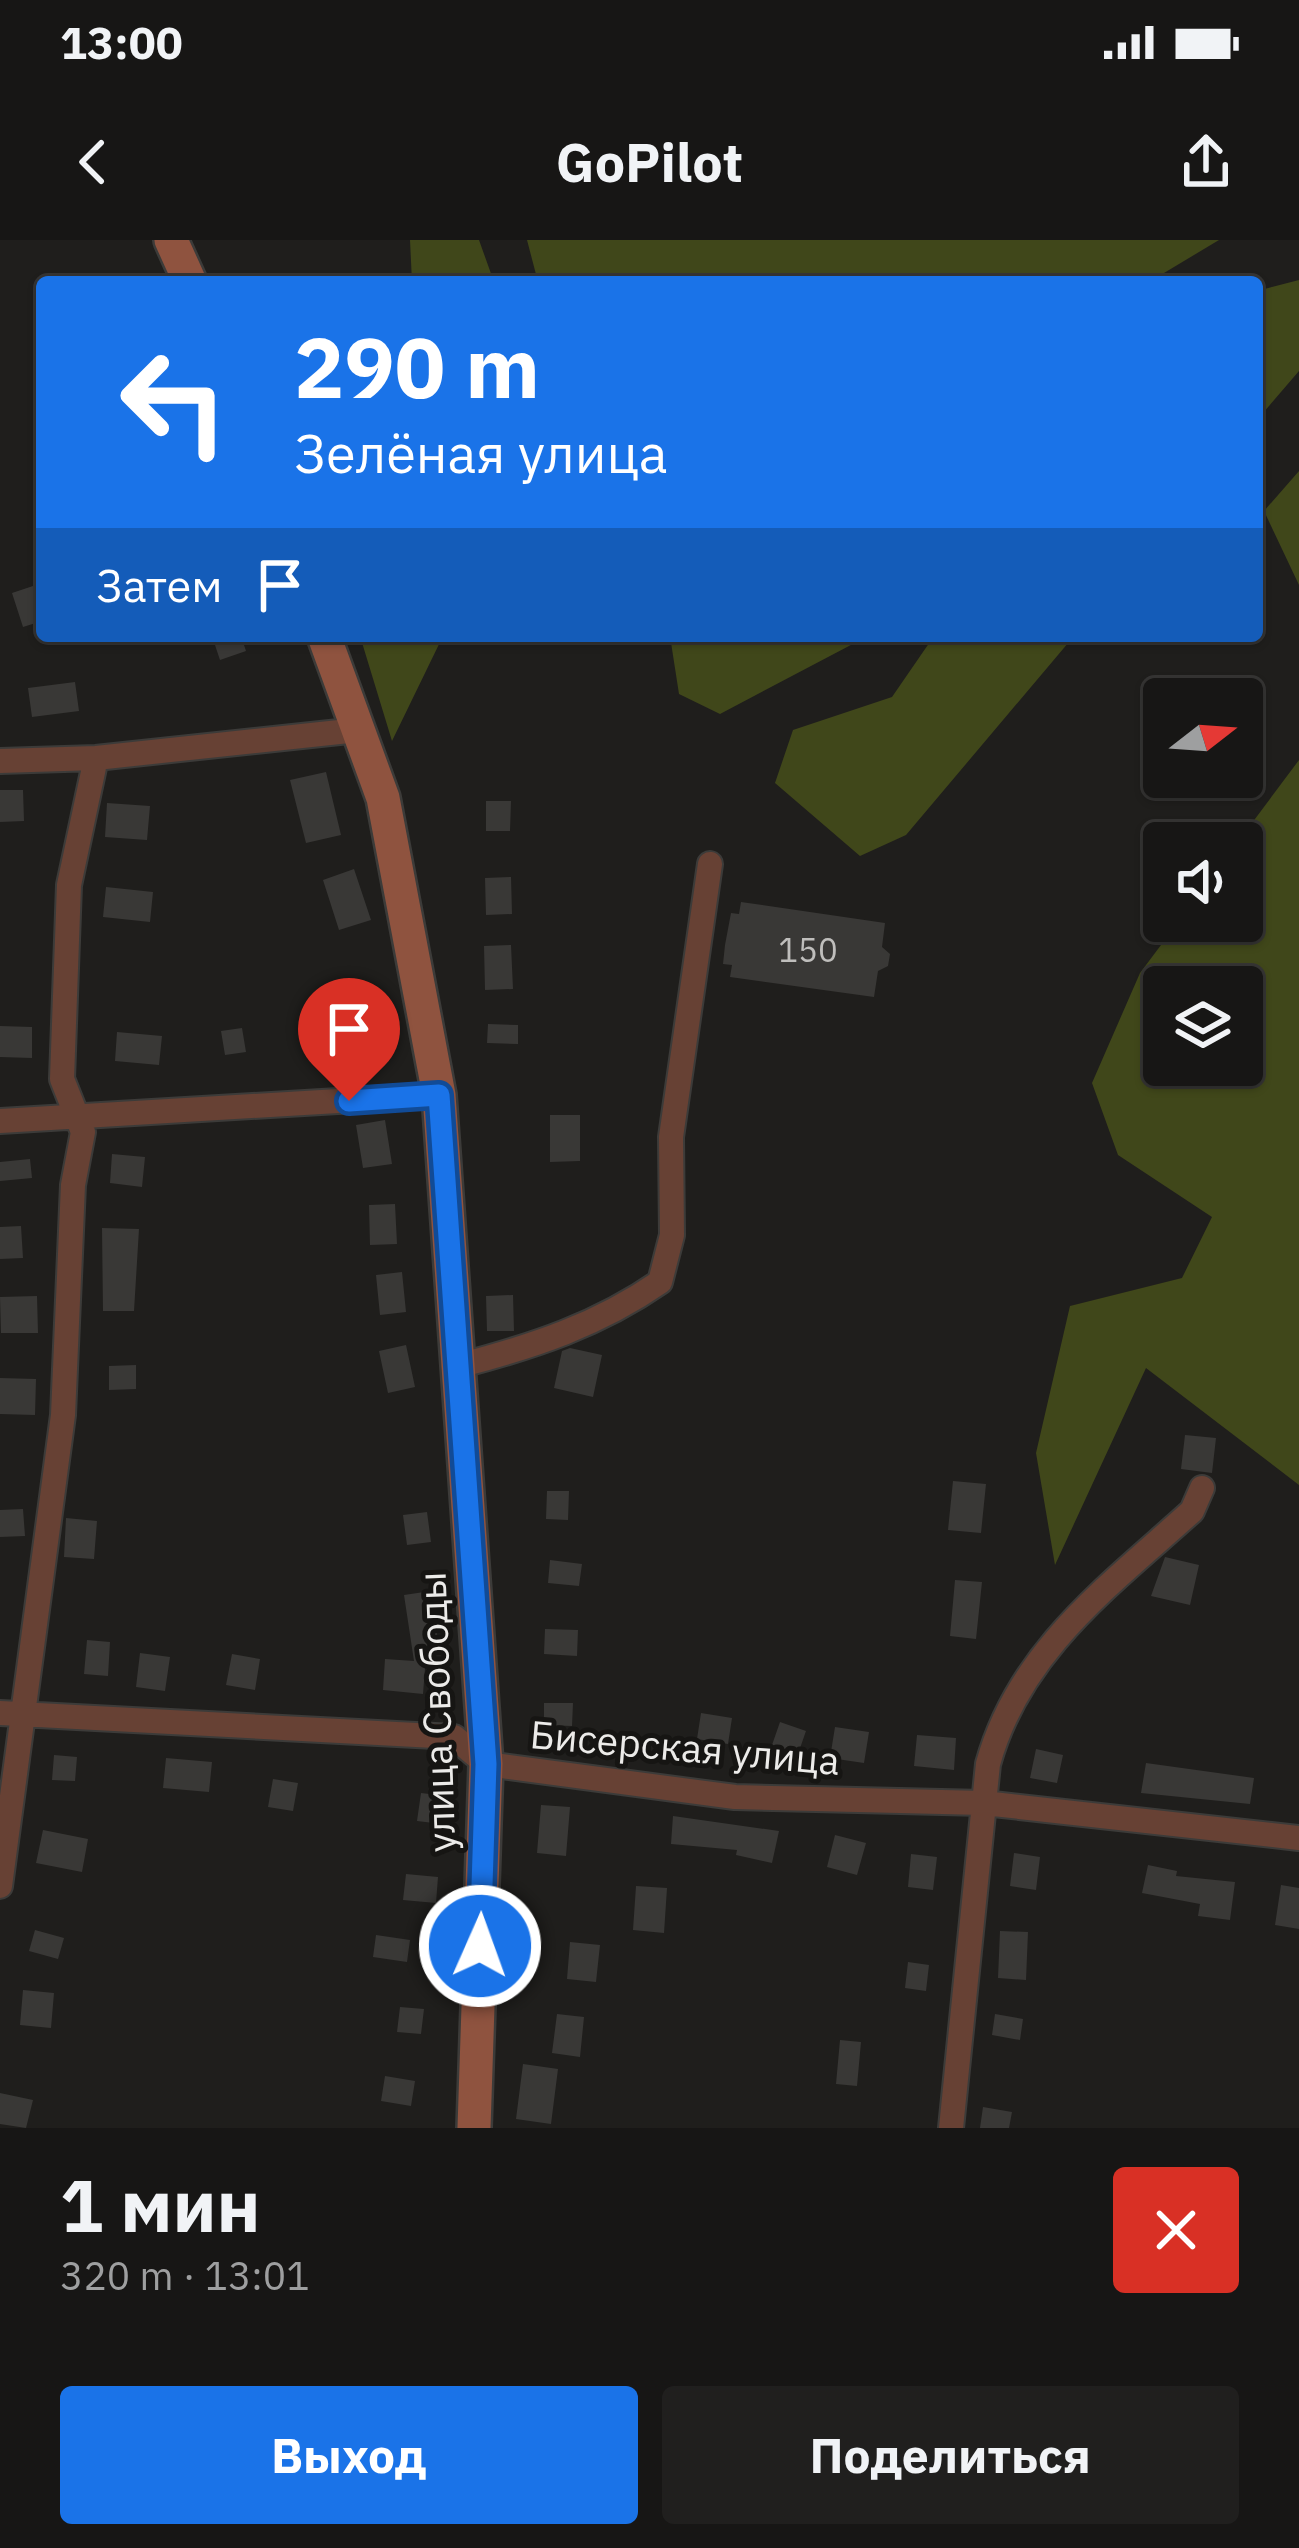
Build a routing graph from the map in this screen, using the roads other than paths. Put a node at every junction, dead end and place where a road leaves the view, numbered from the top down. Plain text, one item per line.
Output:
1 (171, 240) edge
2 (187, 276) edge
3 (326, 642) edge
4 (358, 730) junction
5 (96, 758) junction
6 (0, 761) edge
7 (710, 864) dead end
8 (439, 1095) junction
9 (79, 1120) junction
10 (0, 1121) edge
11 (462, 1365) junction
12 (1202, 1488) dead end
13 (11, 1715) edge
14 (486, 1764) junction
15 (984, 1803) junction
16 (1299, 1838) edge
17 (0, 1886) edge
18 (474, 2128) edge
19 (951, 2128) edge

1 - 2 street
3 - 4 street, улица Свободы
4 - 5 street
4 - 8 street, улица Свободы
5 - 6 street
5 - 9 street
7 - 11 street
8 - 9 street
8 - 11 street, улица Свободы
9 - 10 street
9 - 13 street
11 - 14 street, улица Свободы
12 - 15 street
13 - 14 street, Бисерская улица
13 - 17 street
14 - 15 street, Бисерская улица
14 - 18 street, улица Свободы
15 - 16 street, Бисерская улица
15 - 19 street

